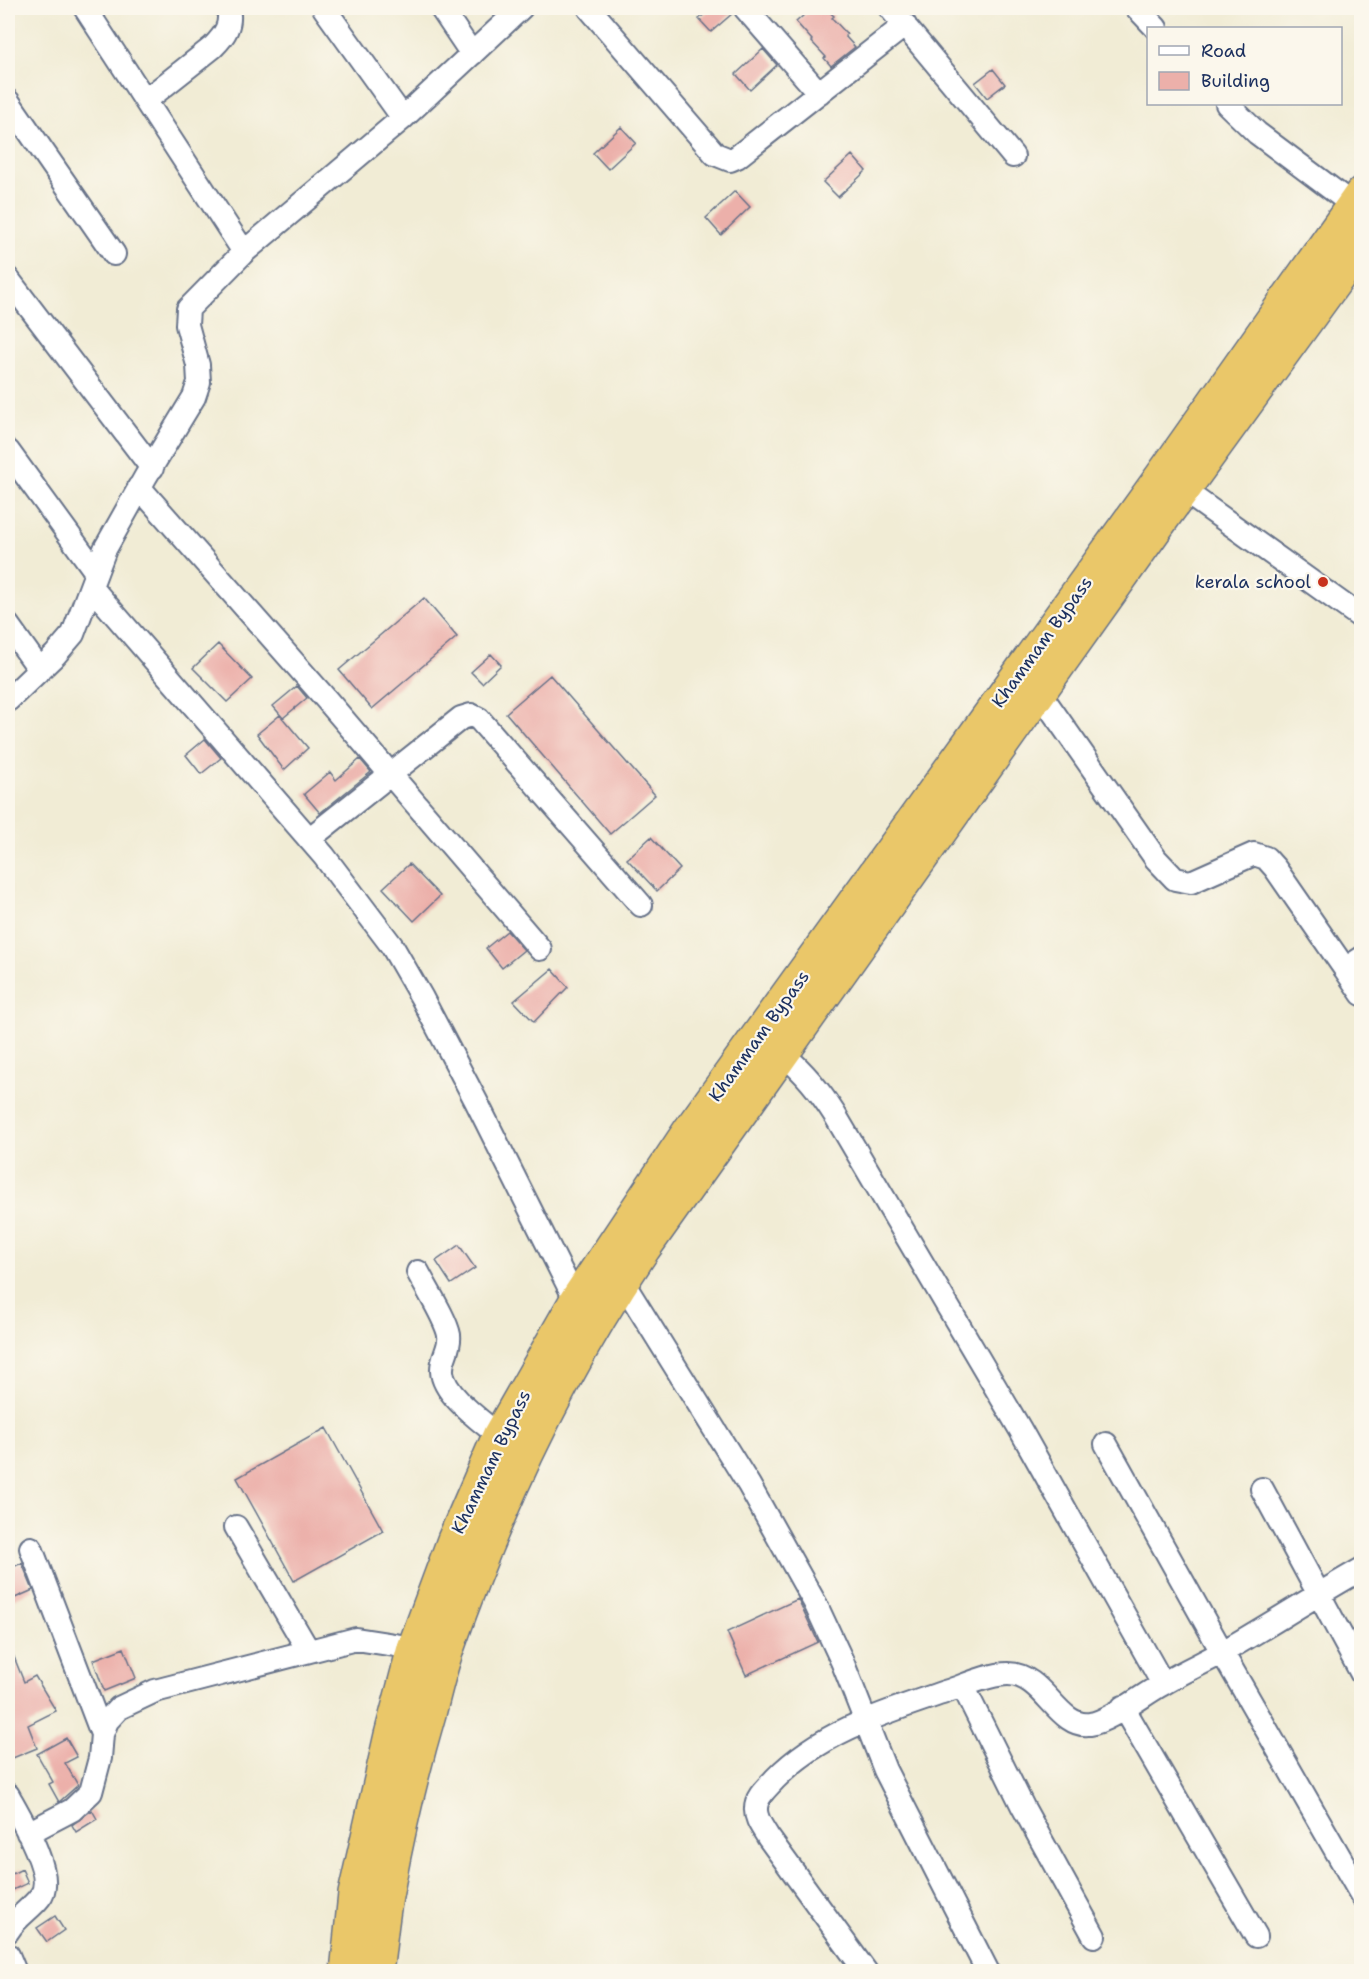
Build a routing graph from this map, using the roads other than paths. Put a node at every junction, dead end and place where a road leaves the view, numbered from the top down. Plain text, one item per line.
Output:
1 (85, 8) edge
2 (228, 8) edge
3 (324, 8) edge
4 (441, 8) edge
5 (521, 8) edge
6 (589, 8) edge
7 (745, 8) edge
8 (890, 8) edge
9 (1137, 8) edge
10 (905, 25) junction
11 (1155, 27) edge
12 (472, 54) junction
13 (819, 93) junction
14 (146, 100) junction
15 (8, 101) edge
16 (403, 104) junction
17 (1228, 105) edge
18 (1013, 156) dead end
19 (1357, 199) edge
20 (1362, 244) edge
21 (244, 252) junction
22 (114, 254) dead end
23 (8, 279) edge
24 (1271, 346) junction
25 (8, 451) edge
26 (152, 468) junction
27 (1173, 483) junction
28 (139, 487) junction
29 (94, 580) junction
30 (1362, 618) edge
31 (8, 625) edge
32 (40, 670) junction
33 (1039, 692) junction
34 (8, 700) edge
35 (390, 775) junction
36 (309, 839) junction
37 (641, 905) dead end
38 (540, 949) dead end
39 (1353, 964) edge
40 (1362, 994) edge
41 (782, 1053) junction
42 (712, 1126) junction
43 (418, 1272) dead end
44 (622, 1281) junction
45 (576, 1301) junction
46 (499, 1436) junction
47 (1106, 1444) dead end
48 (1262, 1489) dead end
49 (236, 1527) dead end
50 (31, 1548) dead end
51 (1362, 1569) edge
52 (1318, 1594) junction
53 (414, 1648) junction
54 (308, 1650) junction
55 (1222, 1652) junction
56 (1362, 1674) edge
57 (1163, 1684) junction
58 (963, 1686) junction
59 (1123, 1707) junction
60 (865, 1719) junction
61 (102, 1734) junction
62 (8, 1795) edge
63 (28, 1833) junction
64 (1362, 1896) edge
65 (8, 1931) edge
66 (1094, 1936) dead end
67 (1256, 1936) dead end
68 (8, 1954) edge
69 (978, 1968) edge
70 (15, 1971) edge
71 (346, 1971) edge
72 (376, 1971) edge
73 (866, 1971) edge

1 - 14 street
2 - 14 street
3 - 16 street
4 - 12 street
5 - 12 street
6 - 13 street
7 - 13 street
8 - 10 street
9 - 11 street
10 - 13 street
10 - 18 street
12 - 16 street
14 - 21 street
15 - 22 street
16 - 21 street
17 - 19 street
19 - 24 highway, Khammam Bypass
20 - 24 highway, Khammam Bypass
21 - 26 street
23 - 26 street
24 - 27 highway, Khammam Bypass
25 - 29 street
26 - 28 street
27 - 30 street
27 - 33 highway, Khammam Bypass
27 - 42 highway, Khammam Bypass
28 - 29 street
28 - 35 street
29 - 32 street
29 - 36 street
31 - 32 street
32 - 34 street
33 - 39 street
33 - 41 highway, Khammam Bypass
35 - 36 street
35 - 37 street
35 - 38 street
36 - 45 street
39 - 40 street
41 - 42 highway, Khammam Bypass
41 - 57 street
42 - 44 highway, Khammam Bypass
42 - 45 highway, Khammam Bypass
43 - 46 street
44 - 60 street
44 - 72 highway, Khammam Bypass
45 - 46 highway, Khammam Bypass
46 - 53 highway, Khammam Bypass
47 - 55 street
48 - 52 street
49 - 54 street
50 - 61 street
51 - 52 street
52 - 55 street
52 - 56 street
53 - 54 street
53 - 71 highway, Khammam Bypass
54 - 61 street
55 - 57 street
55 - 64 street
57 - 59 street
58 - 59 street
58 - 60 street
58 - 66 street
59 - 67 street
60 - 69 street
60 - 73 street
61 - 63 street
62 - 63 street
63 - 65 street
68 - 70 street

